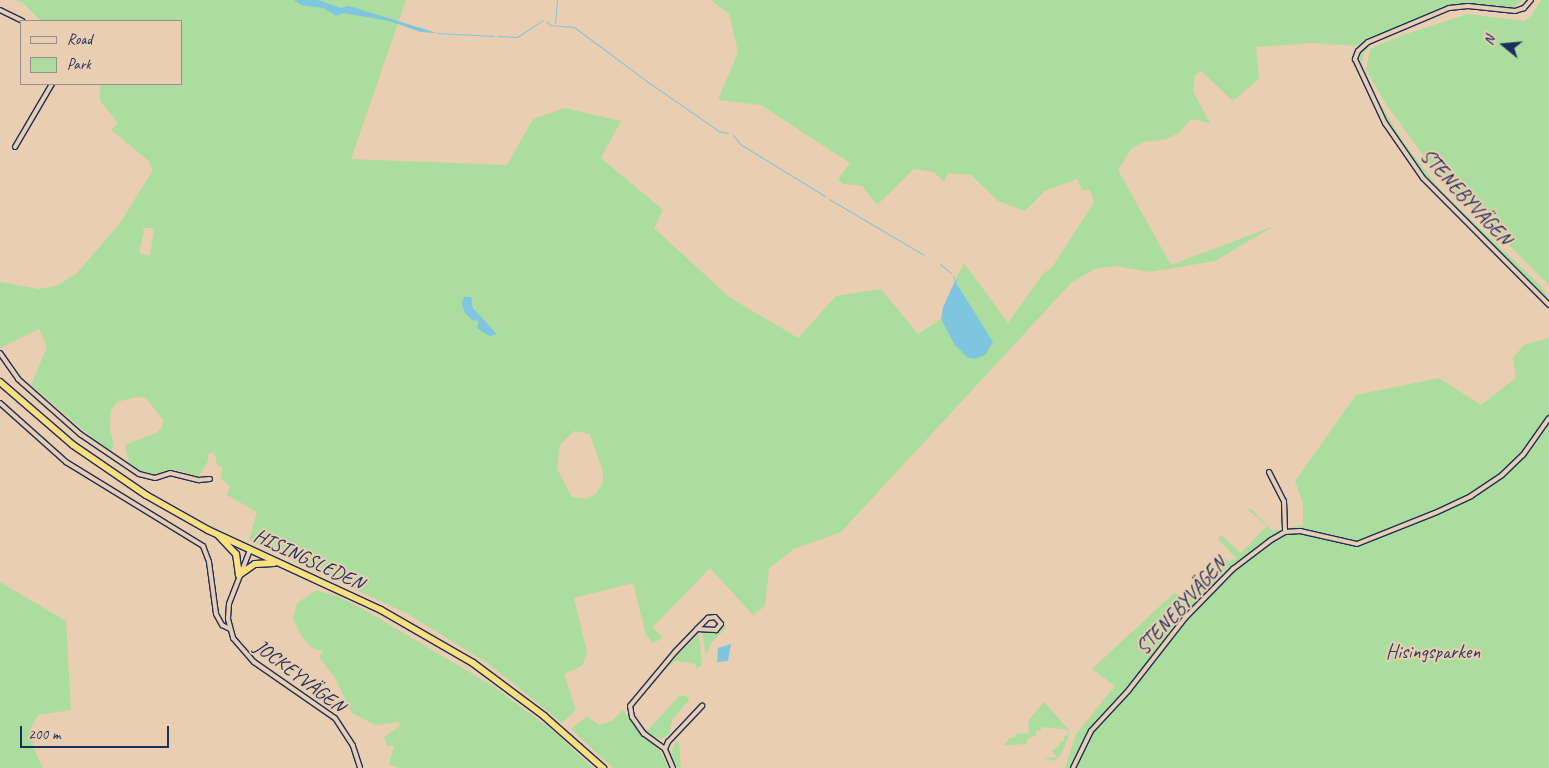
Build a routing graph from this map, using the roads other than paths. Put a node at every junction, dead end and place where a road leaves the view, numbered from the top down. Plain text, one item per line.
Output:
1 (1531, 0) edge
2 (0, 10) edge
3 (21, 20) edge
4 (51, 85) edge
5 (15, 147) dead end
6 (1549, 305) edge
7 (0, 353) edge
8 (0, 382) edge
9 (0, 403) edge
10 (1549, 418) edge
11 (1269, 472) dead end
12 (210, 478) dead end
13 (1285, 532) junction
14 (216, 534) junction
15 (250, 550) junction
16 (278, 563) junction
17 (240, 575) junction
18 (230, 629) junction
19 (697, 629) junction
20 (702, 706) dead end
21 (665, 749) junction
22 (360, 768) edge
23 (602, 768) edge
24 (673, 768) edge
25 (1073, 768) edge

1 - 6 street, STENEBYVÄGEN
2 - 3 street
4 - 5 street
7 - 12 street
8 - 14 highway, HISINGSLEDEN
9 - 18 street
10 - 13 street
11 - 13 street
13 - 25 street, STENEBYVÄGEN
14 - 15 highway, HISINGSLEDEN
14 - 17 highway
15 - 16 highway, HISINGSLEDEN
15 - 17 street, JOCKEYVÄGEN
16 - 17 highway
16 - 23 highway, HISINGSLEDEN
17 - 18 street, JOCKEYVÄGEN
18 - 22 street, JOCKEYVÄGEN
19 - 19 street
19 - 21 street
20 - 21 street
21 - 24 street

